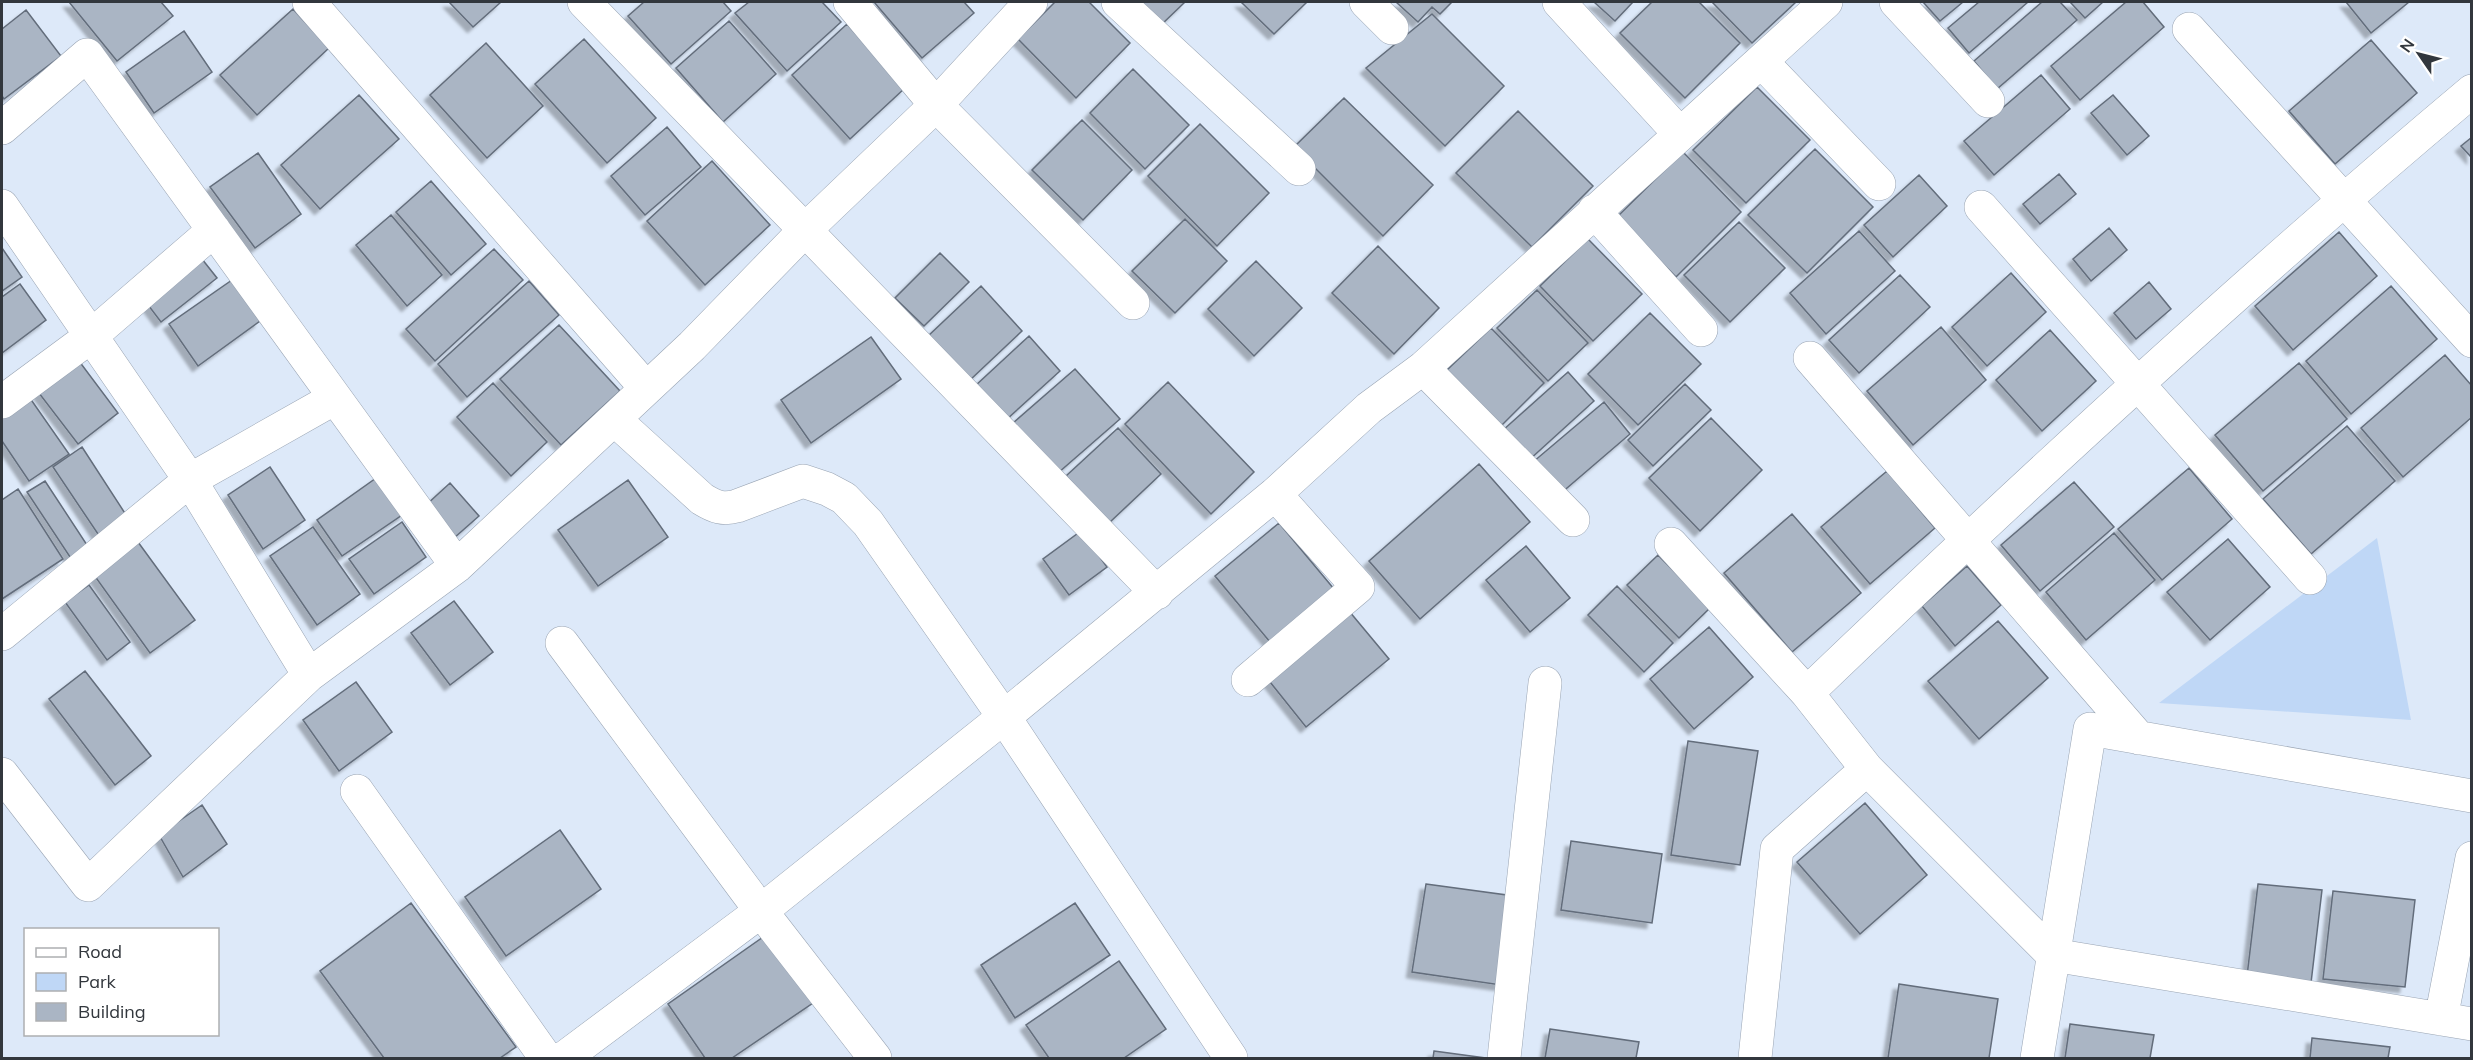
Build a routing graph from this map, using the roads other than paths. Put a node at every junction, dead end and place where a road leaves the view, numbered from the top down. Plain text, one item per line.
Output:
1 (309, 2) edge
2 (584, 2) edge
3 (850, 2) edge
4 (1030, 2) edge
5 (1118, 2) edge
6 (1366, 2) edge
7 (1559, 2) edge
8 (1826, 2) edge
9 (1896, 2) edge
10 (1392, 28) dead end
11 (2189, 29) dead end
12 (1761, 61) junction
13 (2472, 91) edge
14 (1988, 102) dead end
15 (936, 105) junction
16 (2, 128) edge
17 (1680, 134) junction
18 (1299, 169) dead end
19 (1879, 184) dead end
20 (2343, 199) junction
21 (2, 206) edge
22 (1981, 207) dead end
23 (1594, 211) junction
24 (214, 230) junction
25 (805, 230) junction
26 (1133, 303) dead end
27 (1701, 330) dead end
28 (90, 337) junction
29 (2472, 340) edge
30 (1810, 358) dead end
31 (1423, 368) junction
32 (2138, 385) junction
33 (646, 388) junction
34 (335, 398) junction
35 (2, 402) edge
36 (614, 419) junction
37 (190, 480) junction
38 (1275, 494) junction
39 (1573, 520) dead end
40 (1968, 540) junction
41 (1671, 544) dead end
42 (457, 567) junction
43 (2310, 578) dead end
44 (1157, 593) junction
45 (2, 634) edge
46 (562, 643) dead end
47 (309, 675) junction
48 (1248, 680) dead end
49 (1545, 683) dead end
50 (1807, 693) junction
51 (1004, 717) junction
52 (2139, 738) junction
53 (1867, 770) junction
54 (2, 774) edge
55 (357, 791) dead end
56 (2472, 796) edge
57 (2472, 858) edge
58 (761, 911) junction
59 (2053, 955) junction
60 (2456, 1021) edge
61 (546, 1059) edge
62 (564, 1059) edge
63 (875, 1059) edge
64 (1231, 1059) edge
65 (1504, 1059) edge
66 (1755, 1059) edge
67 (2037, 1059) edge

1 - 33 street
2 - 25 street
3 - 15 street
4 - 15 street
5 - 18 street
6 - 10 street
7 - 17 street
8 - 12 street
9 - 14 street
11 - 20 street
12 - 17 street
12 - 19 street
13 - 20 street
15 - 25 street
15 - 26 street
16 - 24 street
17 - 23 street
20 - 29 street
20 - 32 street
21 - 28 street
22 - 32 street
23 - 27 street
23 - 31 street
24 - 28 street
24 - 34 street
25 - 33 street
25 - 44 street
28 - 35 street
28 - 37 street
30 - 40 street
31 - 38 street
31 - 39 street
32 - 40 street
32 - 43 street
33 - 36 street
34 - 37 street
34 - 42 street
36 - 42 street
36 - 51 street
37 - 45 street
37 - 47 street
38 - 44 street
38 - 48 street
40 - 50 street
40 - 52 street
41 - 50 street
42 - 47 street
44 - 51 street
46 - 58 street
47 - 54 street
49 - 65 street
50 - 53 street
51 - 58 street
51 - 64 street
52 - 56 street
52 - 59 street
53 - 59 street
53 - 66 street
55 - 61 street
57 - 60 street
58 - 62 street
58 - 63 street
59 - 60 street
59 - 67 street

